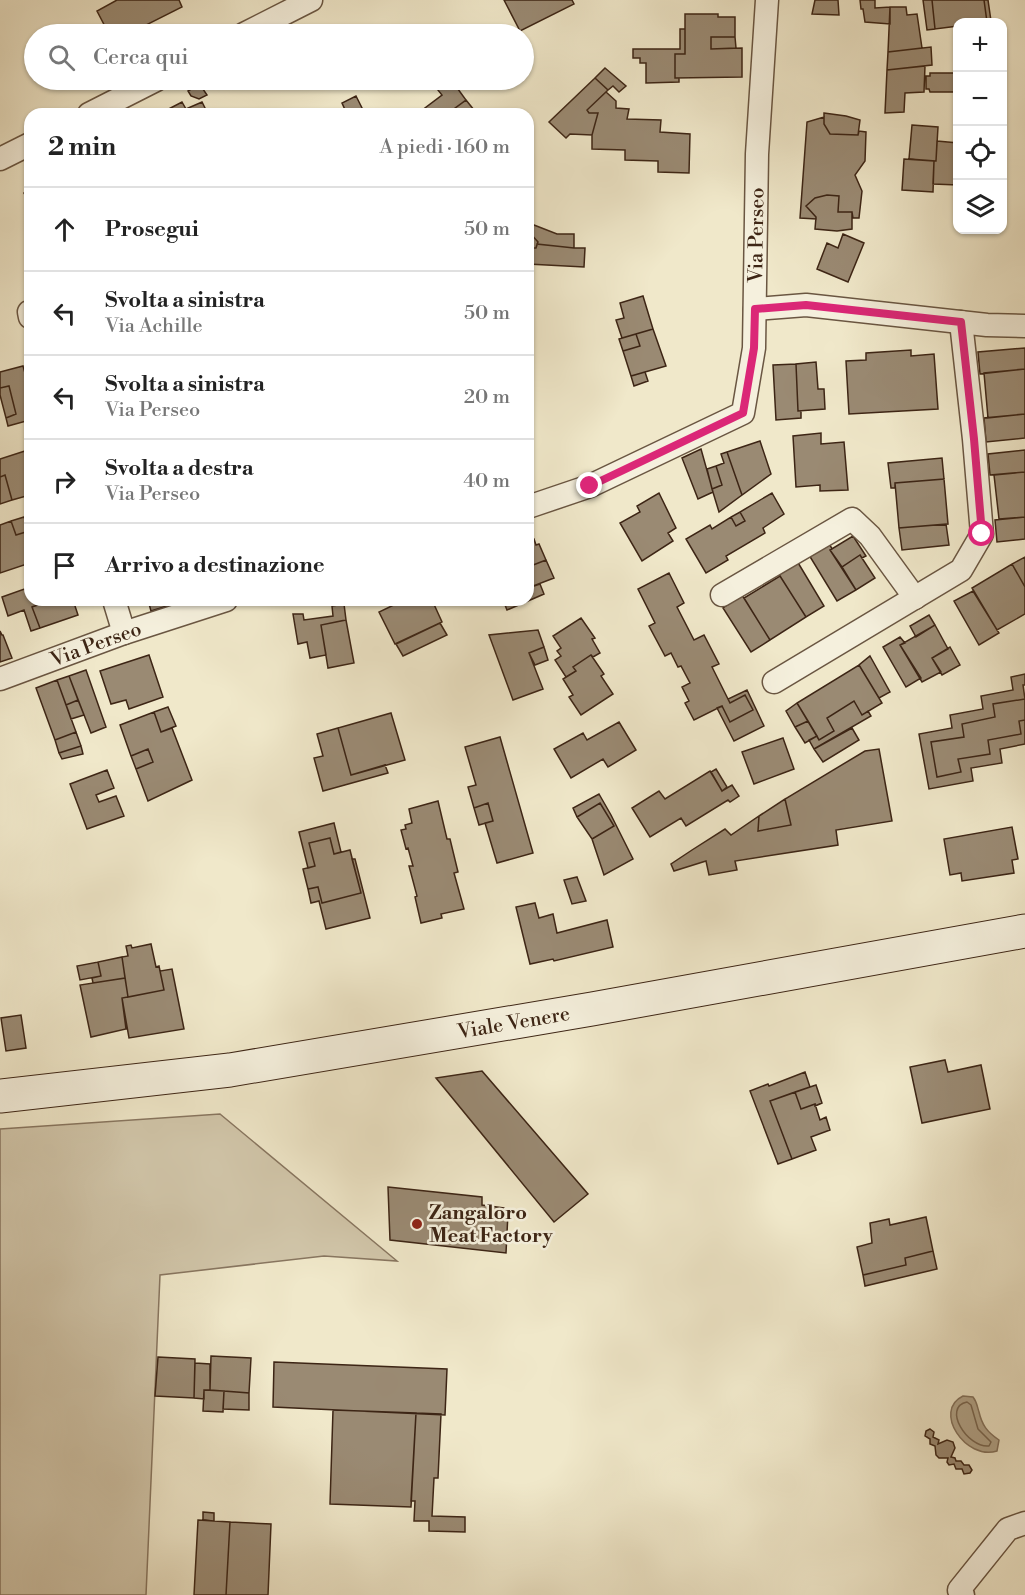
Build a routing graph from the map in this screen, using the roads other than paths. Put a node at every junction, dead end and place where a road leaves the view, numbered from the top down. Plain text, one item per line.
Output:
1 (311, 0) edge
2 (767, 0) edge
3 (264, 24) edge
4 (136, 90) edge
5 (101, 108) edge
6 (24, 147) edge
7 (0, 159) edge
8 (755, 309) junction
9 (961, 322) junction
10 (1025, 326) edge
11 (534, 505) edge
12 (722, 595) dead end
13 (915, 598) junction
14 (116, 606) edge
15 (207, 606) edge
16 (123, 633) junction
17 (0, 679) edge
18 (774, 682) dead end
19 (1025, 931) edge
20 (0, 1096) edge
21 (1025, 1523) edge
22 (961, 1592) edge

1 - 3 street
2 - 8 street, Via Perseo
4 - 5 street
6 - 7 street
8 - 9 street
8 - 11 street, Via Perseo
9 - 10 street
9 - 13 street
12 - 13 street
13 - 18 street
14 - 16 street
15 - 16 street, Via Perseo
16 - 17 street, Via Perseo
19 - 20 street, Viale Venere
21 - 22 street

